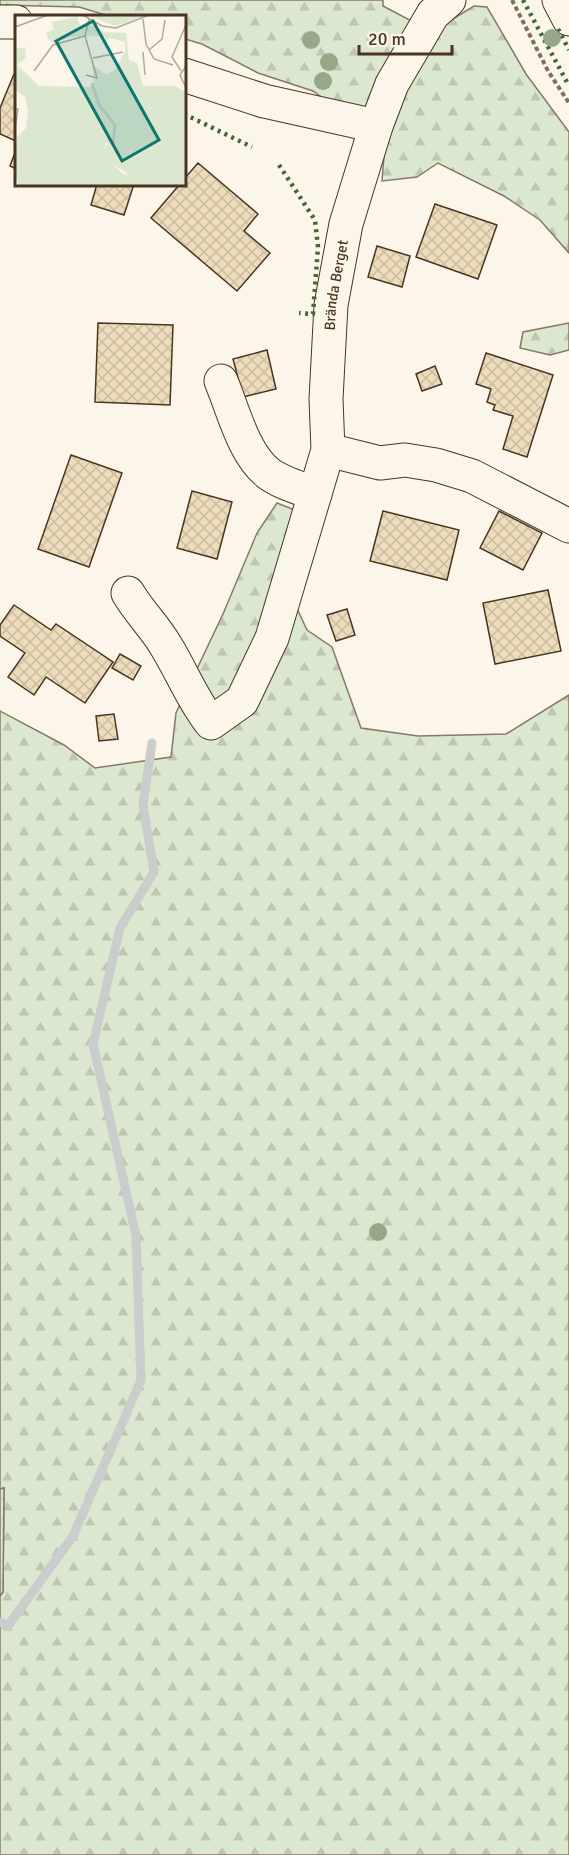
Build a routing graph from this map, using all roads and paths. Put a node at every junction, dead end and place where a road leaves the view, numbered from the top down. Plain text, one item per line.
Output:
1 (449, 0) edge
2 (512, 0) edge
3 (559, 0) edge
4 (569, 19) edge
5 (186, 76) edge
6 (569, 103) edge
7 (376, 126) junction
8 (221, 381) dead end
9 (328, 450) junction
10 (315, 494) junction
11 (569, 526) edge
12 (128, 593) dead end

1 - 7 street, Brända Berget
2 - 6 path
3 - 4 street
5 - 7 street
7 - 9 street, Brända Berget
8 - 10 street
9 - 10 street, Brända Berget
9 - 11 street
10 - 12 street, Brända Berget

